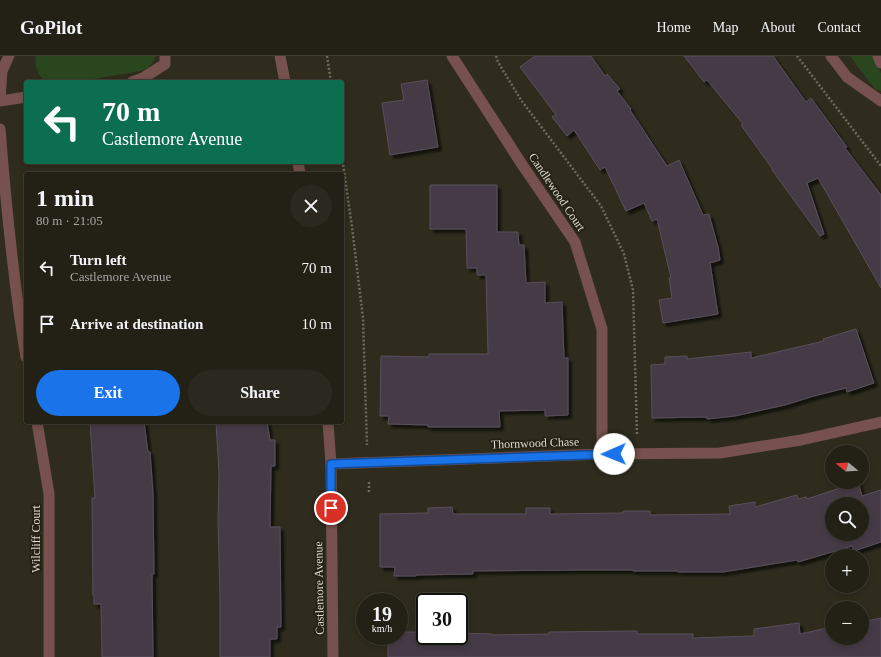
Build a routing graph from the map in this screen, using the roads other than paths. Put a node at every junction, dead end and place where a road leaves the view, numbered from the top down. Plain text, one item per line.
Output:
1 (9, 56) edge
2 (165, 56) edge
3 (280, 56) edge
4 (452, 56) edge
5 (831, 56) edge
6 (878, 56) edge
7 (881, 63) edge
8 (138, 80) edge
9 (284, 80) edge
10 (24, 97) edge
11 (0, 100) edge
12 (881, 101) edge
13 (0, 128) edge
14 (24, 345) edge
15 (881, 422) edge
16 (37, 424) edge
17 (328, 424) edge
18 (602, 454) junction
19 (331, 464) junction
20 (49, 657) edge
21 (333, 657) edge

1 - 11 street
2 - 8 street
3 - 9 street
4 - 18 street, Candlewood Court
5 - 12 street
6 - 7 street
10 - 11 street
13 - 14 street
15 - 18 street, Thornwood Chase
16 - 20 street, Wilcliff Court
17 - 19 street, Castlemore Avenue
18 - 19 street, Thornwood Chase
19 - 21 street, Castlemore Avenue

